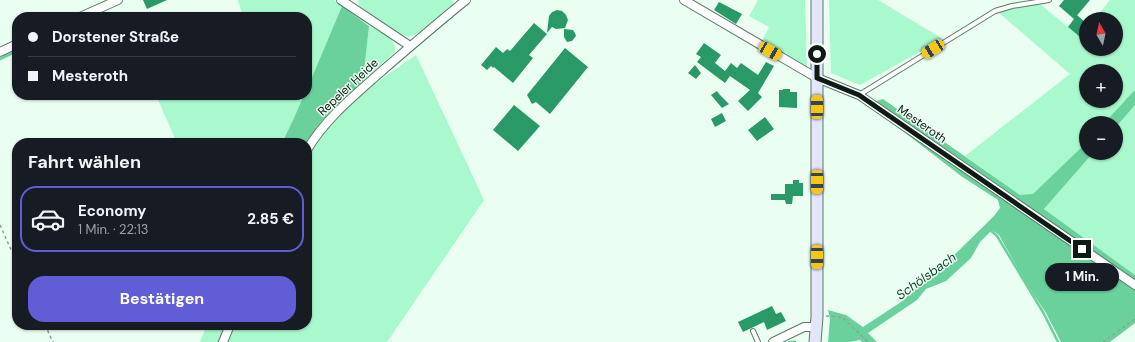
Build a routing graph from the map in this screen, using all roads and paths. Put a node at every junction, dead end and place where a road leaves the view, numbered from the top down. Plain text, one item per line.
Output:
1 (118, 0) edge
2 (466, 0) edge
3 (684, 0) edge
4 (817, 0) edge
5 (1049, 0) edge
6 (344, 1) edge
7 (91, 12) edge
8 (12, 46) edge
9 (410, 46) junction
10 (0, 52) edge
11 (817, 78) junction
12 (859, 95) junction
13 (312, 141) edge
14 (0, 225) edge
15 (12, 252) edge
16 (1135, 285) edge
17 (1135, 319) edge
18 (47, 330) edge
19 (228, 330) edge
20 (753, 331) dead end
21 (816, 331) edge
22 (53, 342) edge
23 (223, 342) edge
24 (758, 342) edge
25 (773, 342) edge
26 (868, 342) edge
27 (1103, 342) edge

1 - 7 street
2 - 9 street, Repeler Heide
3 - 11 street, Mesteroth
4 - 11 main road
5 - 12 lane
6 - 9 street
8 - 10 street
9 - 13 street, Repeler Heide
11 - 12 street, Mesteroth
11 - 21 main road
12 - 16 street, Mesteroth
14 - 15 path
17 - 27 path
18 - 22 path
19 - 23 street
20 - 24 lane
21 - 25 street
21 - 26 path

